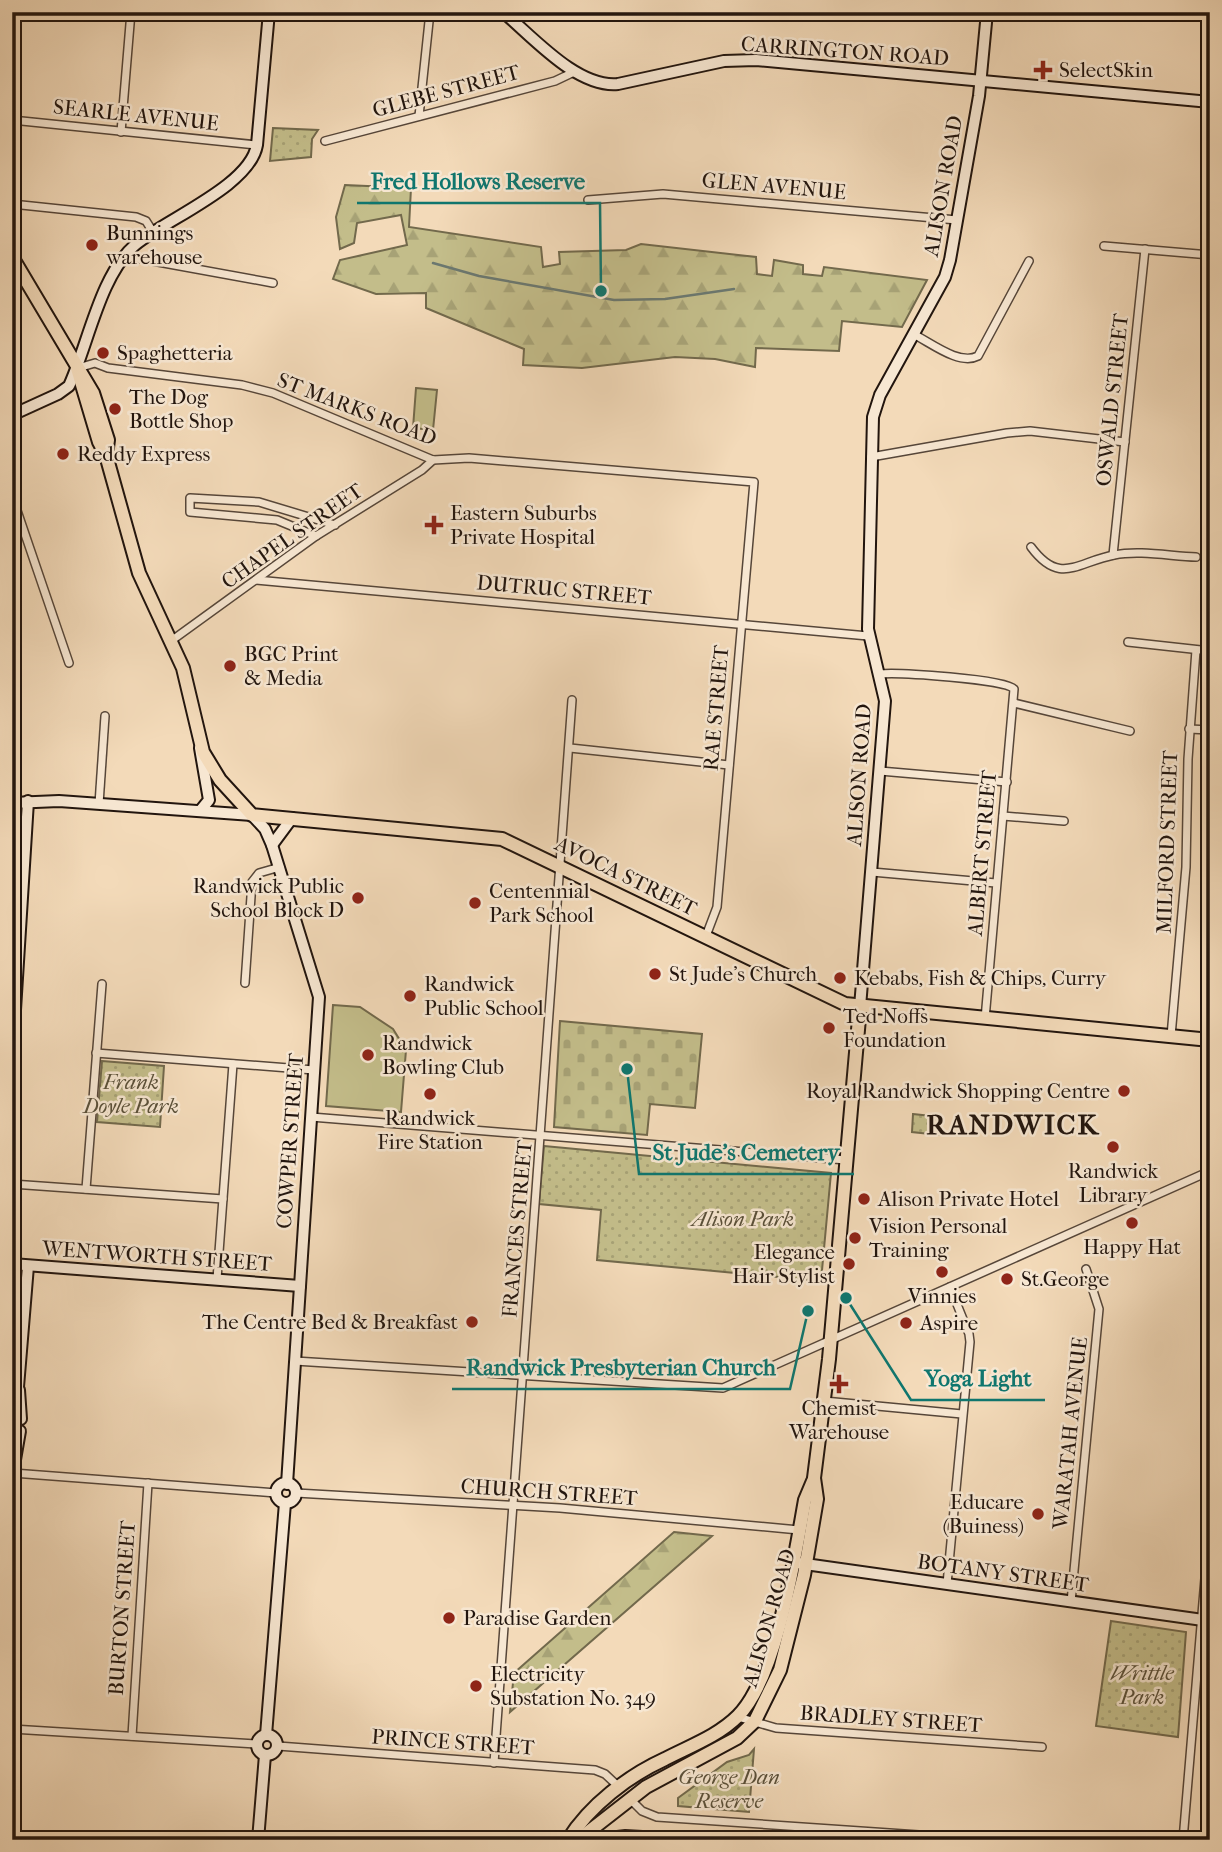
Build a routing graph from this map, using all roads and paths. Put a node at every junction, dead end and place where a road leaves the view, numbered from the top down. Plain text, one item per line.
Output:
1 (131, 12) edge
2 (269, 12) edge
3 (430, 12) edge
4 (503, 12) edge
5 (987, 12) edge
6 (574, 72) junction
7 (981, 81) junction
8 (1210, 102) edge
9 (419, 116) junction
10 (12, 120) edge
11 (121, 132) junction
12 (326, 141) dead end
13 (257, 145) junction
14 (588, 200) dead end
15 (12, 204) edge
16 (957, 220) junction
17 (153, 232) junction
18 (1104, 246) dead end
19 (1145, 249) junction
20 (1210, 254) edge
21 (125, 256) junction
22 (12, 257) edge
23 (1029, 261) dead end
24 (273, 283) dead end
25 (913, 334) junction
26 (77, 368) junction
27 (12, 415) edge
28 (1125, 442) junction
29 (872, 457) junction
30 (433, 460) junction
31 (754, 482) joint
32 (12, 496) edge
33 (335, 525) junction
34 (316, 536) junction
35 (1031, 547) dead end
36 (1113, 555) junction
37 (1196, 557) dead end
38 (256, 580) junction
39 (741, 624) junction
40 (868, 636) junction
41 (171, 641) junction
42 (1128, 642) dead end
43 (1196, 650) junction
44 (1210, 651) edge
45 (69, 663) dead end
46 (879, 674) junction
47 (572, 700) dead end
48 (1014, 702) junction
49 (105, 716) dead end
50 (1189, 729) junction
51 (1210, 730) edge
52 (1130, 732) dead end
53 (199, 736) junction
54 (570, 748) junction
55 (729, 765) junction
56 (880, 771) junction
57 (1007, 782) junction
58 (28, 802) junction
59 (12, 803) edge
60 (99, 804) junction
61 (200, 811) junction
62 (252, 815) junction
63 (1003, 816) junction
64 (292, 818) junction
65 (1064, 821) dead end
66 (272, 845) junction
67 (561, 865) junction
68 (280, 867) junction
69 (872, 872) junction
70 (996, 883) junction
71 (706, 936) junction
72 (15, 967) edge
73 (246, 983) dead end
74 (102, 984) dead end
75 (860, 1007) junction
76 (985, 1019) junction
77 (1171, 1036) junction
78 (1210, 1040) edge
79 (96, 1053) junction
80 (12, 1058) edge
81 (233, 1064) junction
82 (314, 1070) junction
83 (311, 1117) junction
84 (541, 1135) junction
85 (846, 1160) junction
86 (1210, 1171) edge
87 (12, 1184) edge
88 (86, 1189) junction
89 (223, 1199) junction
90 (12, 1264) edge
91 (28, 1266) junction
92 (1086, 1269) dead end
93 (217, 1279) junction
94 (300, 1286) junction
95 (950, 1287) junction
96 (831, 1340) junction
97 (295, 1361) junction
98 (522, 1375) junction
99 (824, 1401) junction
100 (962, 1414) junction
101 (15, 1416) edge
102 (16, 1432) edge
103 (13, 1468) edge
104 (814, 1478) junction
105 (148, 1483) junction
106 (287, 1484) junction
107 (276, 1493) junction
108 (296, 1493) junction
109 (285, 1503) junction
110 (514, 1507) junction
111 (1210, 1519) edge
112 (799, 1530) junction
113 (792, 1562) junction
114 (806, 1564) junction
115 (947, 1584) junction
116 (1071, 1602) junction
117 (1205, 1620) edge
118 (738, 1717) junction
119 (755, 1721) junction
120 (12, 1729) edge
121 (266, 1735) junction
122 (132, 1736) junction
123 (257, 1744) junction
124 (278, 1746) junction
125 (1042, 1747) dead end
126 (265, 1755) junction
127 (494, 1763) junction
128 (620, 1787) junction
129 (630, 1799) junction
130 (258, 1840) edge
131 (568, 1840) edge
132 (578, 1840) edge
133 (992, 1840) edge
134 (1183, 1840) edge

1 - 11 street
2 - 13 main road
3 - 9 street
4 - 6 main road, CARRINGTON ROAD
5 - 7 main road, ALISON ROAD
6 - 7 main road, CARRINGTON ROAD
6 - 9 street, GLEBE STREET
7 - 8 main road, CARRINGTON ROAD
7 - 16 main road, ALISON ROAD
9 - 12 street, GLEBE STREET
10 - 11 street, SEARLE AVENUE
11 - 13 street, SEARLE AVENUE
13 - 17 main road
14 - 16 street, GLEN AVENUE
15 - 17 street
16 - 25 main road, ALISON ROAD
17 - 21 main road
18 - 19 street
19 - 20 street
19 - 28 street, OSWALD STREET
21 - 24 street
21 - 26 main road
22 - 26 main road
23 - 25 street
25 - 29 main road, ALISON ROAD
26 - 27 main road
26 - 30 street, ST MARKS ROAD
26 - 41 main road
28 - 29 street
28 - 36 street, OSWALD STREET
29 - 40 main road, ALISON ROAD
30 - 31 street, ST MARKS ROAD
30 - 33 street, CHAPEL STREET
31 - 39 street, RAE STREET
32 - 45 street
33 - 34 street, CHAPEL STREET
33 - 34 street
34 - 38 street, CHAPEL STREET
35 - 36 street
36 - 37 street
38 - 39 street, DUTRUC STREET
38 - 41 street, CHAPEL STREET
39 - 40 street, DUTRUC STREET
39 - 55 street, RAE STREET
40 - 46 main road, ALISON ROAD
41 - 53 main road
42 - 43 street
43 - 44 street
43 - 50 street, MILFORD STREET
46 - 48 street, ALBERT STREET
46 - 56 main road, ALISON ROAD
47 - 54 street, FRANCES STREET
48 - 52 street
48 - 57 street, ALBERT STREET
49 - 60 street
50 - 51 street
50 - 77 street, MILFORD STREET
53 - 61 main road
53 - 62 main road
54 - 55 street
54 - 67 street, FRANCES STREET
55 - 71 street, RAE STREET
56 - 57 street
56 - 69 main road, ALISON ROAD
57 - 63 street, ALBERT STREET
58 - 59 main road, AVOCA STREET
58 - 60 main road, AVOCA STREET
58 - 72 main road
60 - 61 main road, AVOCA STREET
61 - 62 main road, AVOCA STREET
62 - 64 main road, AVOCA STREET
62 - 66 main road, COWPER STREET
63 - 65 street
63 - 70 street, ALBERT STREET
64 - 66 main road
64 - 67 main road, AVOCA STREET
66 - 68 main road, COWPER STREET
67 - 71 main road, AVOCA STREET
67 - 84 street, FRANCES STREET
68 - 73 street
68 - 82 main road, COWPER STREET
69 - 70 street
69 - 75 main road, ALISON ROAD
70 - 76 street, ALBERT STREET
71 - 75 main road, AVOCA STREET
72 - 80 main road
74 - 79 street
75 - 76 main road, AVOCA STREET
75 - 85 main road, ALISON ROAD
76 - 77 main road, AVOCA STREET
77 - 78 main road, AVOCA STREET
79 - 81 street
79 - 88 street
81 - 82 street
81 - 89 street
82 - 83 main road, COWPER STREET
83 - 84 street
83 - 94 main road, COWPER STREET
84 - 85 street
84 - 98 street, FRANCES STREET
85 - 96 main road, ALISON ROAD
86 - 95 street
87 - 88 street
88 - 89 street
89 - 93 street
90 - 91 main road, WENTWORTH STREET
91 - 93 main road, WENTWORTH STREET
91 - 101 main road
92 - 116 street, WARATAH AVENUE
93 - 94 main road, WENTWORTH STREET
94 - 97 main road, COWPER STREET
95 - 96 street
95 - 100 street
96 - 98 street
96 - 99 main road, ALISON ROAD
97 - 98 street
97 - 106 main road, COWPER STREET
98 - 110 street, FRANCES STREET
99 - 100 street
99 - 104 main road, ALISON ROAD
100 - 115 street
101 - 102 main road
102 - 103 main road
103 - 105 street
104 - 112 main road, ALISON ROAD
104 - 114 main road, ALISON ROAD
105 - 107 street
105 - 122 street, BURTON STREET
106 - 107 main road
106 - 108 main road
107 - 109 main road
108 - 109 main road
108 - 110 street, CHURCH STREET
109 - 121 main road
110 - 112 street, CHURCH STREET
110 - 127 street, FRANCES STREET
111 - 117 street
112 - 113 main road, ALISON ROAD
113 - 114 main road, BOTANY STREET
113 - 118 main road, ALISON ROAD
114 - 115 main road, BOTANY STREET
114 - 119 main road, ALISON ROAD
115 - 116 main road, BOTANY STREET
116 - 117 main road, BOTANY STREET
117 - 134 street
118 - 119 street, BRADLEY STREET
118 - 128 main road, ALISON ROAD
119 - 125 street, BRADLEY STREET
119 - 129 main road, ALISON ROAD
120 - 122 street
121 - 123 main road
121 - 124 main road
122 - 123 street
123 - 126 main road
124 - 126 main road
124 - 127 street, PRINCE STREET
126 - 130 main road
127 - 128 street, PRINCE STREET
128 - 129 main road
128 - 131 main road, ALISON ROAD
129 - 132 main road, ALISON ROAD
129 - 133 street

